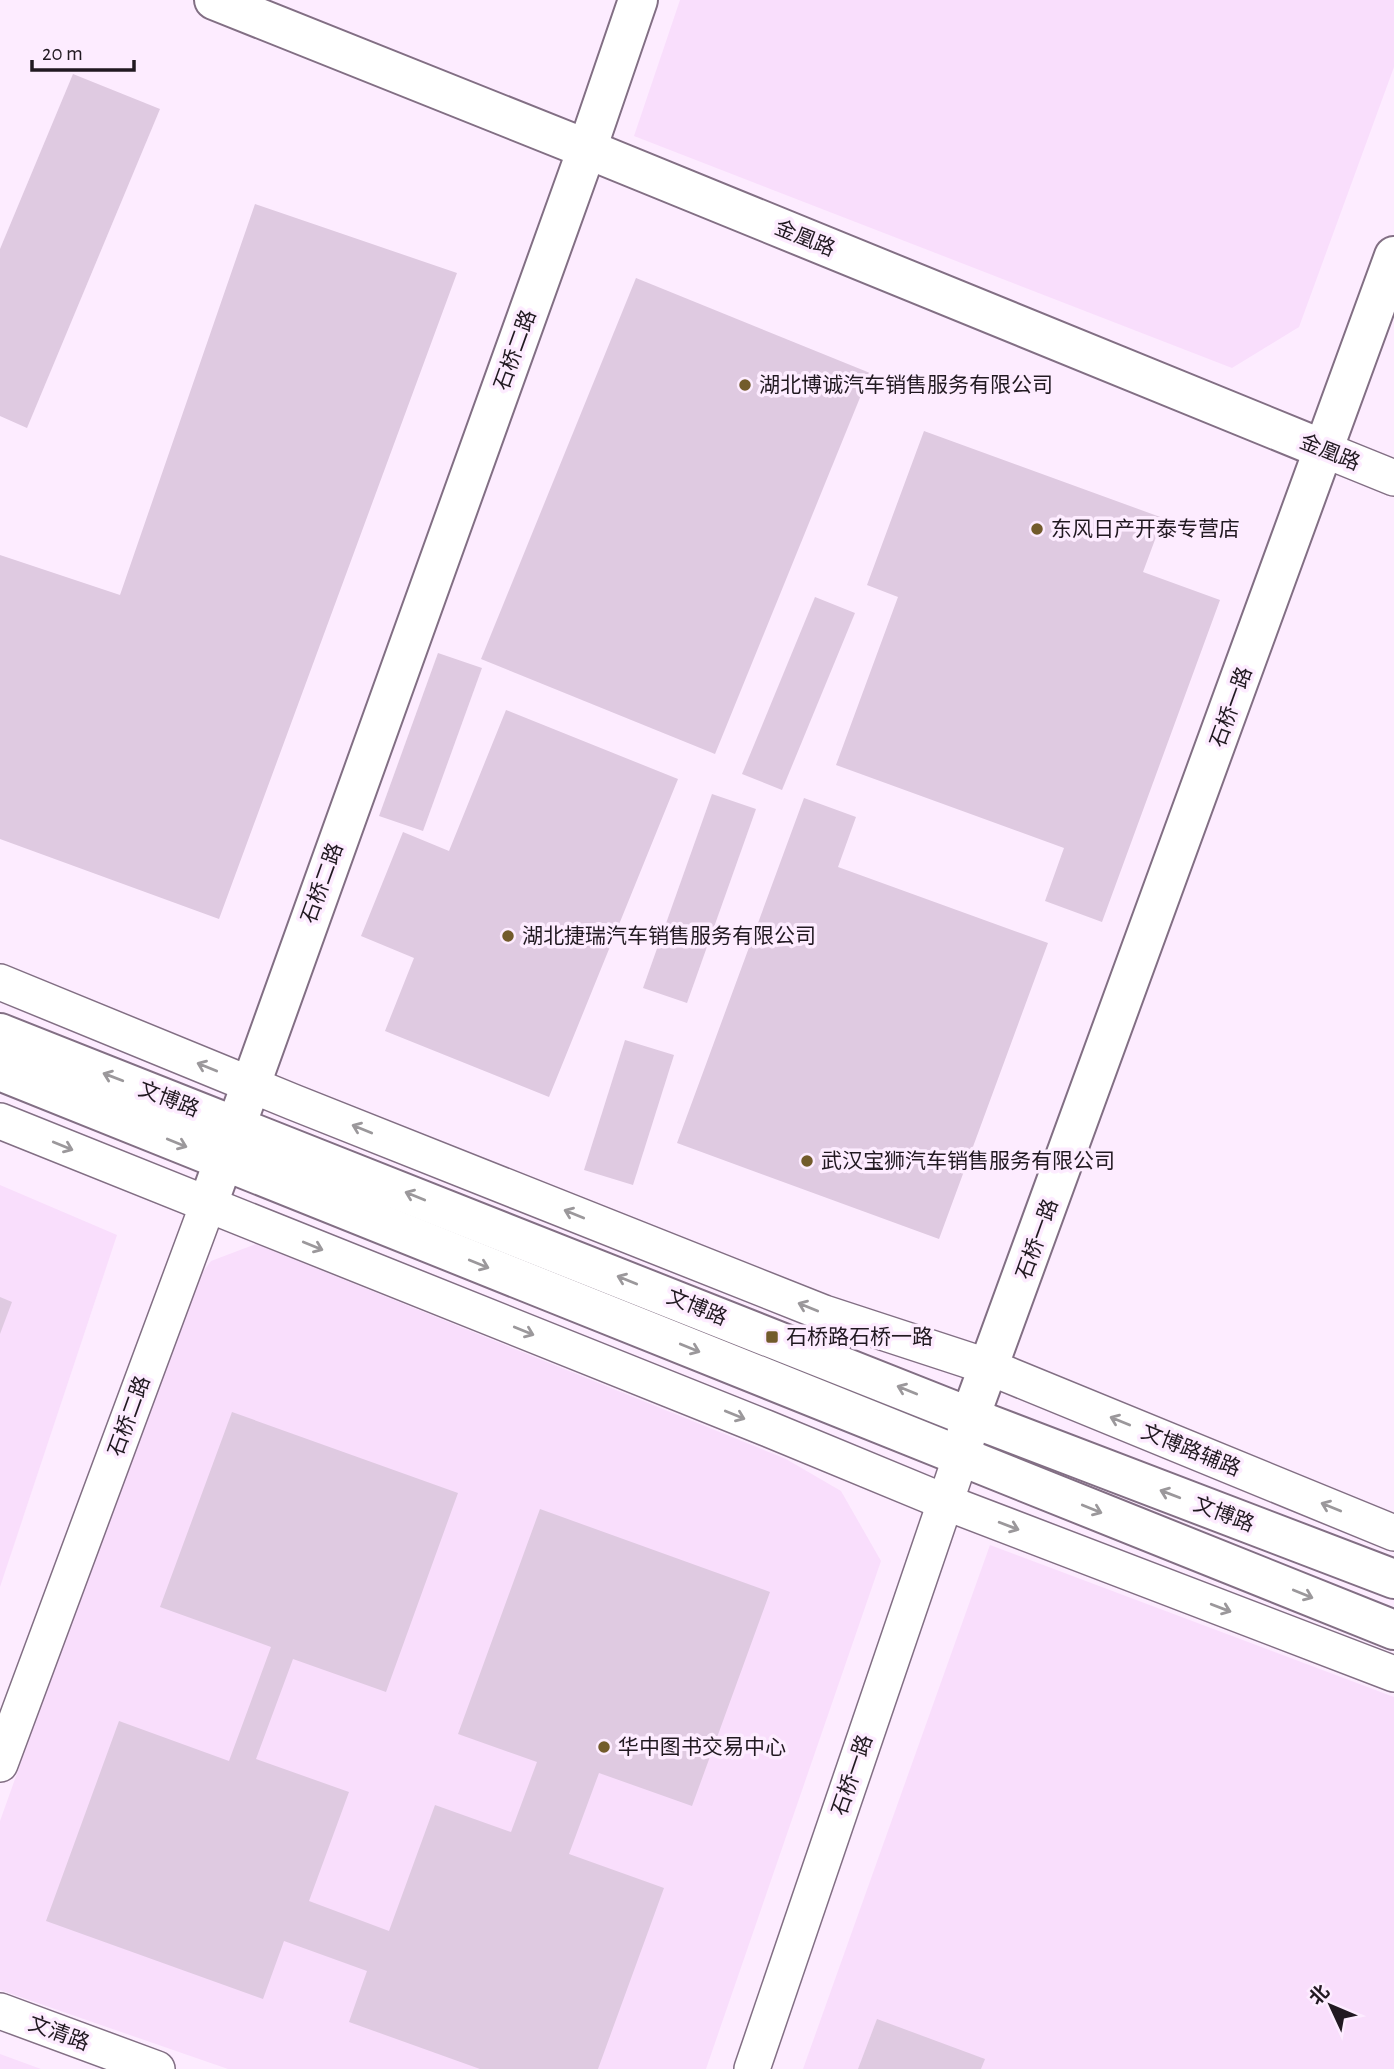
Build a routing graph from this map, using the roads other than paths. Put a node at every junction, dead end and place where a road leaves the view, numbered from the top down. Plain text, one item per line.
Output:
1 (214, 0) edge
2 (638, 0) edge
3 (587, 149) junction
4 (1394, 256) edge
5 (1325, 450) junction
6 (1394, 478) edge
7 (0, 982) edge
8 (0, 1033) edge
9 (0, 1071) edge
10 (251, 1085) junction
11 (0, 1121) edge
12 (237, 1125) junction
13 (224, 1162) junction
14 (208, 1204) junction
15 (989, 1367) junction
16 (970, 1417) junction
17 (961, 1456) junction
18 (945, 1502) junction
19 (1394, 1533) edge
20 (1394, 1579) edge
21 (1394, 1630) edge
22 (1394, 1674) edge
23 (0, 1764) edge
24 (0, 2011) edge
25 (157, 2069) edge
26 (752, 2069) edge

1 - 3 street, 金凰路
2 - 3 street, 石桥二路
3 - 5 street, 金凰路
3 - 10 street, 石桥二路
4 - 5 street, 石桥一路
5 - 6 street, 金凰路
5 - 15 street, 石桥一路
10 -> 7 street, 文博路辅路
12 -> 8 street, 文博路
9 -> 13 street, 文博路
10 - 12 street, 石桥二路
15 -> 10 street, 文博路辅路
11 -> 14 street
12 - 13 street, 石桥二路
16 -> 12 street, 文博路
13 - 14 street, 石桥二路
13 -> 17 street, 文博路
14 -> 18 street
14 - 23 street, 石桥二路
15 - 16 street, 石桥一路
19 -> 15 street, 文博路辅路
16 - 17 street, 石桥一路
20 -> 16 street, 文博路
17 - 18 street, 石桥一路
17 -> 21 street, 文博路
18 -> 22 street
18 - 26 street, 石桥一路
24 - 25 street, 文清路

